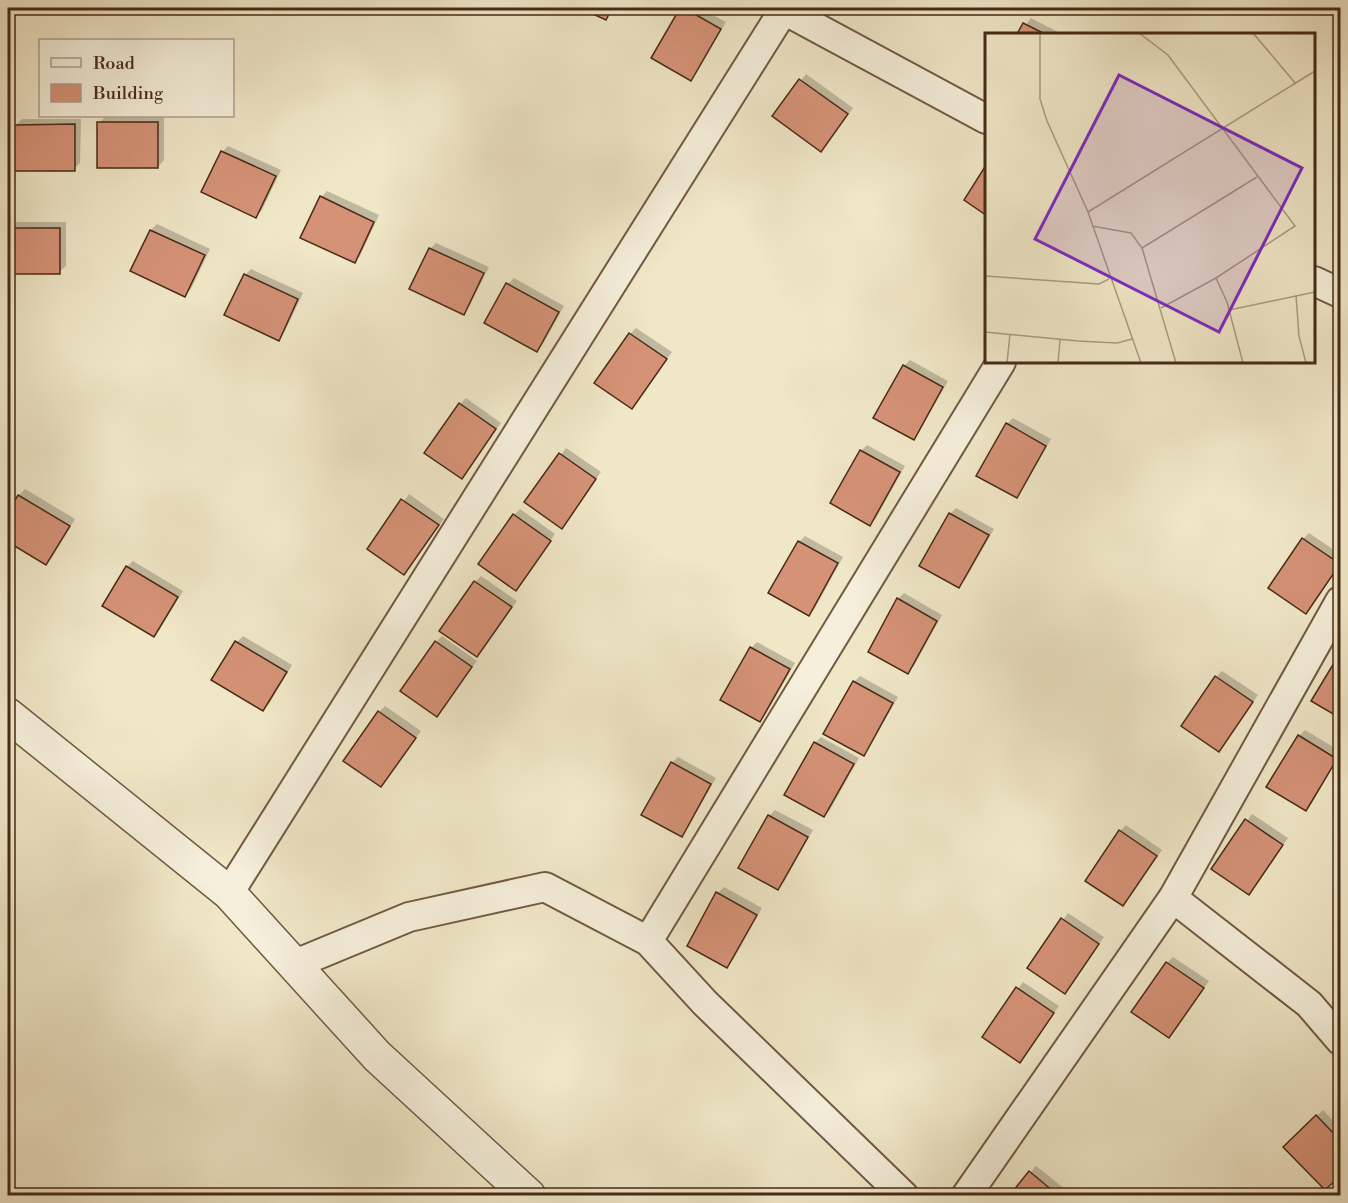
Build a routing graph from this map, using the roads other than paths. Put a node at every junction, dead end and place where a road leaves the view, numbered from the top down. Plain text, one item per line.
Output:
1 (783, 8) edge
2 (985, 118) edge
3 (1315, 281) edge
4 (1341, 293) edge
5 (1000, 363) edge
6 (1341, 601) edge
7 (8, 715) edge
8 (229, 893) junction
9 (1173, 898) junction
10 (648, 941) junction
11 (293, 965) junction
12 (1341, 1040) edge
13 (529, 1196) edge
14 (904, 1196) edge
15 (966, 1196) edge

1 - 2 street
1 - 8 street
3 - 4 street
5 - 10 street
6 - 9 street
7 - 8 street
8 - 11 street
9 - 12 street
9 - 15 street
10 - 11 street
10 - 14 street
11 - 13 street

